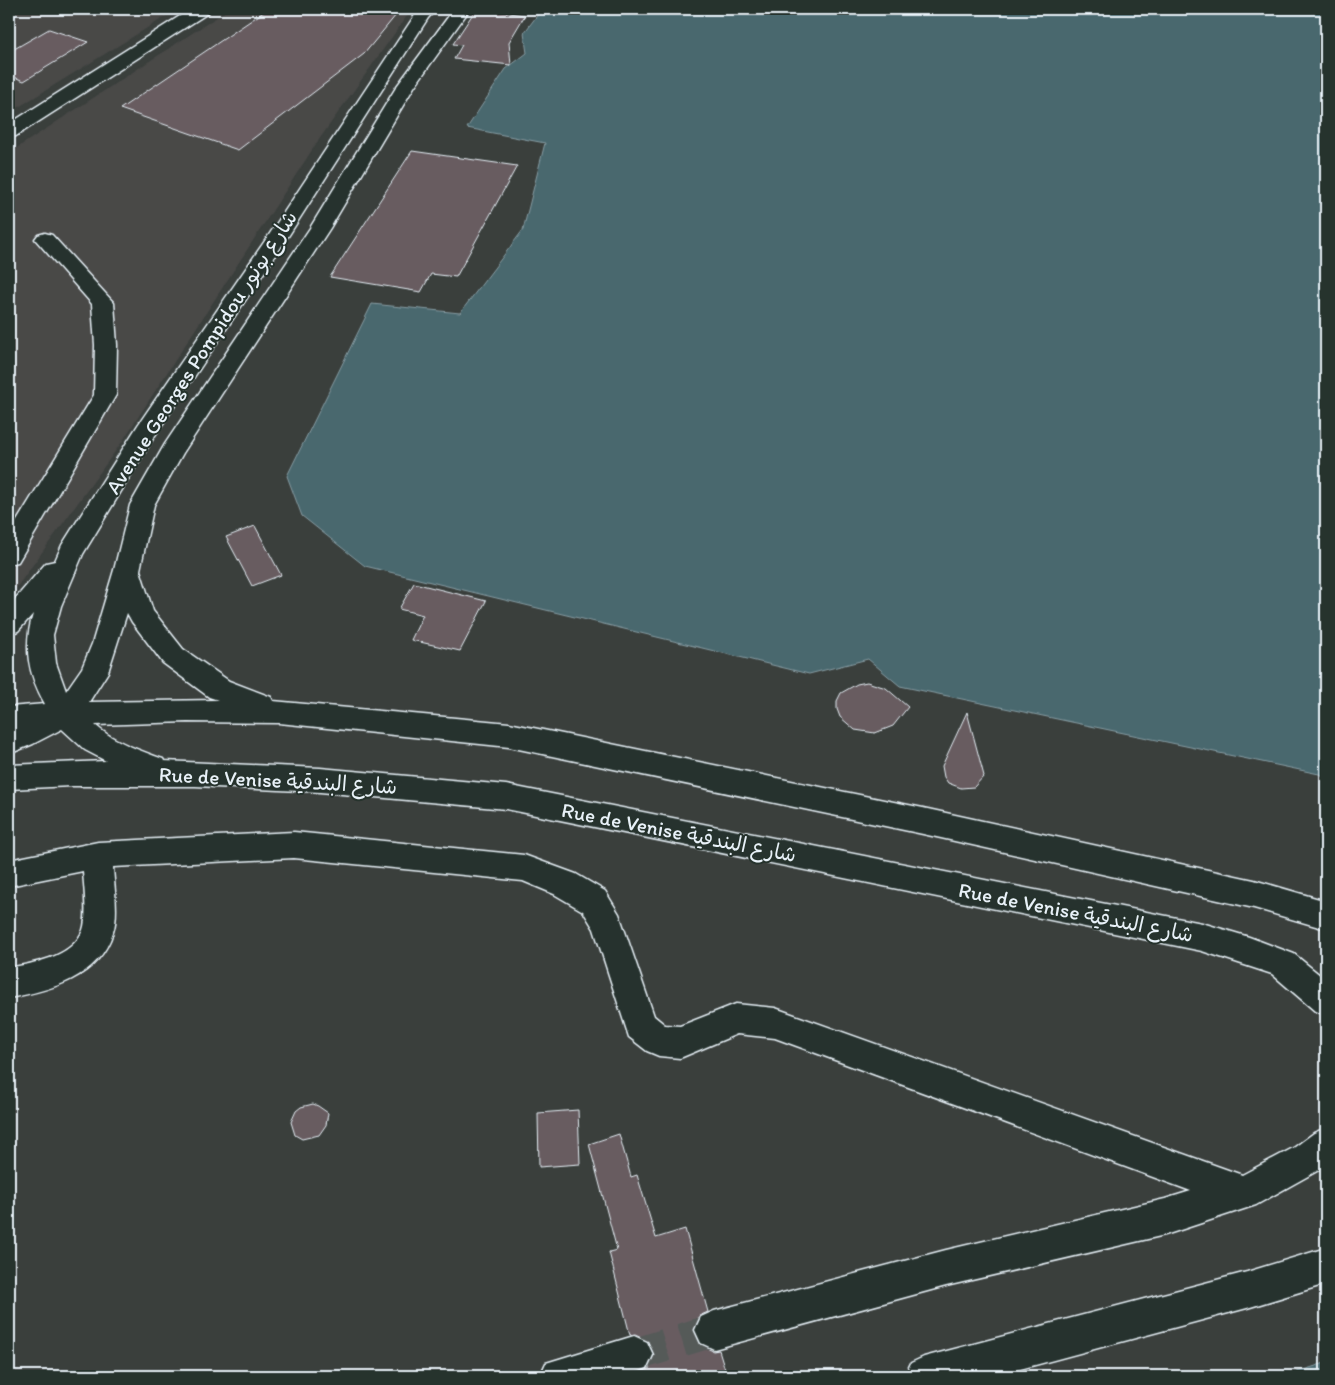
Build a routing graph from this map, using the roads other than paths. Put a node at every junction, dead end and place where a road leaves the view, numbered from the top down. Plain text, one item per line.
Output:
1 (202, 9) edge
2 (428, 9) edge
3 (462, 9) edge
4 (9, 132) edge
5 (45, 239) dead end
6 (71, 552) junction
7 (9, 555) edge
8 (127, 570) junction
9 (9, 624) edge
10 (279, 712) junction
11 (65, 714) junction
12 (9, 718) edge
13 (9, 742) edge
14 (174, 773) junction
15 (9, 777) edge
16 (98, 855) junction
17 (9, 873) edge
18 (1326, 915) edge
19 (9, 983) edge
20 (1326, 1000) edge
21 (1326, 1145) edge
22 (1244, 1193) junction
23 (1326, 1266) edge
24 (714, 1330) tunnel mouth
25 (634, 1355) tunnel mouth
26 (559, 1376) edge
27 (924, 1376) edge

1 - 4 main road
2 - 6 main road, Avenue Georges Pompidou شارع بونور
3 - 8 main road, Avenue Georges Pompidou شارع بونور
5 - 7 main road
6 - 9 main road
6 - 11 main road, Avenue Georges Pompidou شارع بونور
8 - 10 main road
8 - 11 main road, Avenue Georges Pompidou شارع بونور
10 - 11 main road
10 - 18 main road
11 - 12 main road
11 - 13 main road, Avenue Georges Pompidou شارع بونور
11 - 14 main road, Avenue Georges Pompidou شارع بونور
14 - 15 main road, Rue de Venise شارع البندقية
14 - 20 main road, Rue de Venise شارع البندقية
16 - 17 main road
16 - 19 main road
16 - 22 main road
21 - 22 main road
22 - 24 main road
23 - 27 main road
25 - 26 main road

